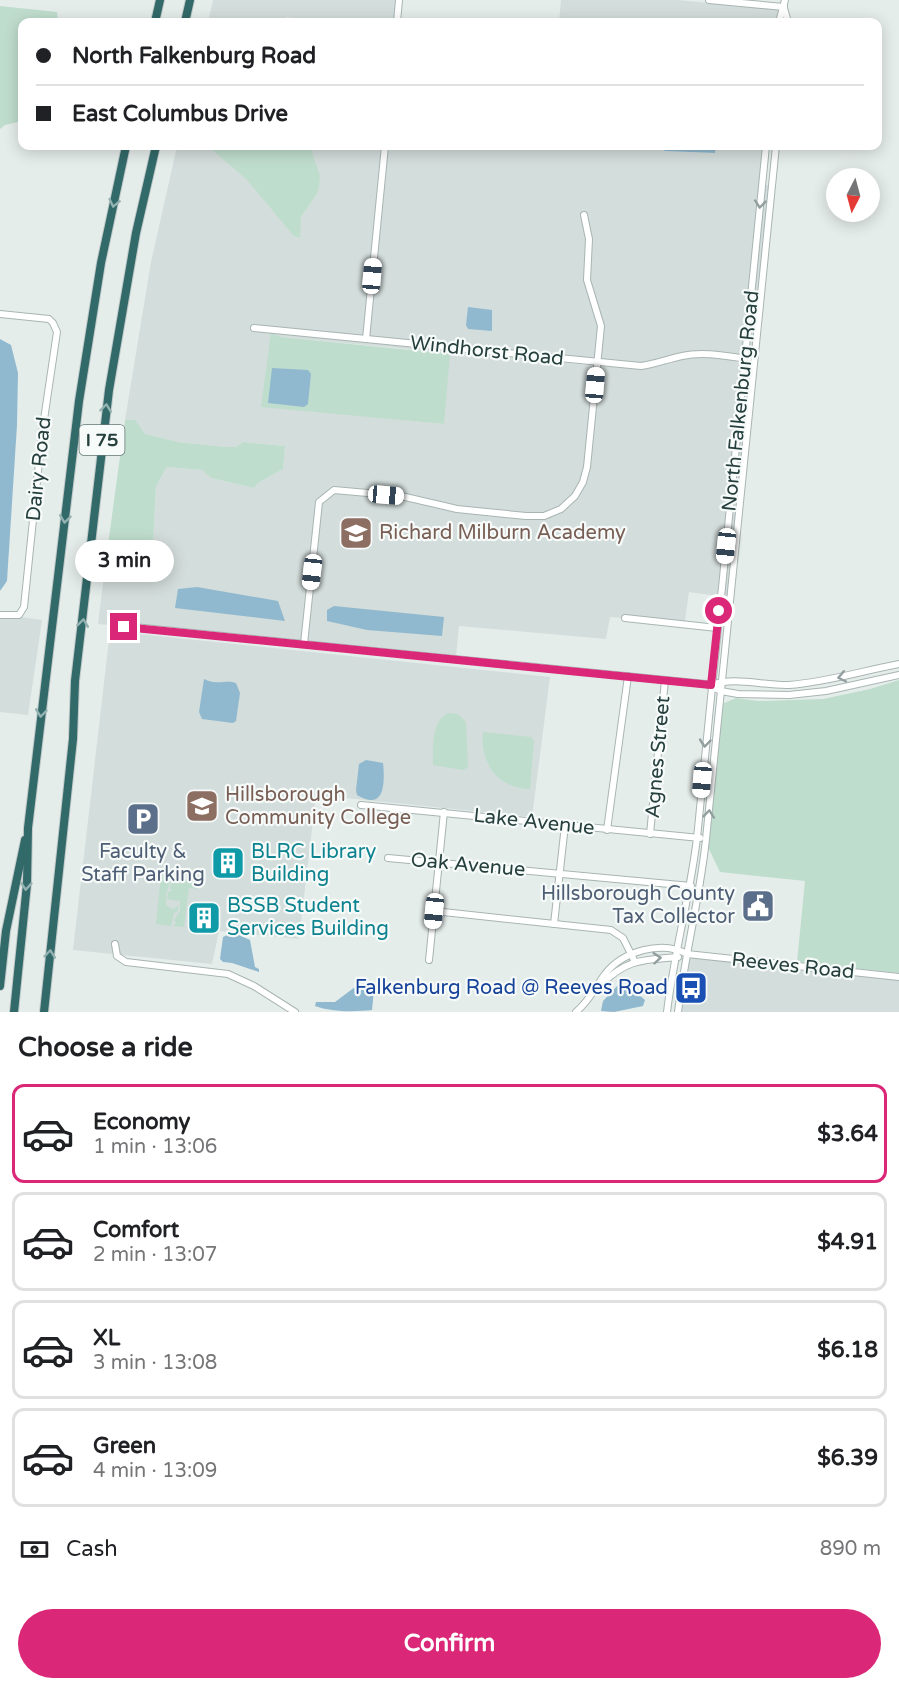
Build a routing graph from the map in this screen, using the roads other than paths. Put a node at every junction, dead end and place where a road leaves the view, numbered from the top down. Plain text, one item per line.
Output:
1 (160, 0) edge
2 (190, 0) edge
3 (399, 0) edge
4 (709, 0) edge
5 (784, 4) edge
6 (156, 18) edge
7 (186, 18) edge
8 (397, 18) edge
9 (125, 150) edge
10 (155, 150) edge
11 (385, 150) edge
12 (766, 150) edge
13 (776, 150) edge
14 (763, 182) junction
15 (772, 183) junction
16 (584, 215) dead end
17 (0, 314) edge
18 (254, 328) dead end
19 (366, 339) junction
20 (745, 359) junction
21 (754, 360) junction
22 (597, 363) junction
23 (0, 615) edge
24 (625, 618) dead end
25 (124, 627) dead end
26 (717, 628) junction
27 (304, 644) junction
28 (899, 664) edge
29 (884, 667) junction
30 (899, 675) edge
31 (628, 676) junction
32 (886, 678) junction
33 (665, 680) junction
34 (722, 681) junction
35 (711, 685) junction
36 (721, 691) junction
37 (361, 805) dead end
38 (444, 812) junction
39 (565, 825) junction
40 (28, 828) junction
41 (607, 830) junction
42 (650, 834) junction
43 (697, 838) junction
44 (706, 839) junction
45 (388, 858) dead end
46 (439, 861) junction
47 (560, 873) junction
48 (691, 886) junction
49 (434, 911) junction
50 (554, 924) junction
51 (115, 944) dead end
52 (678, 949) junction
53 (632, 954) junction
54 (687, 954) junction
55 (676, 957) junction
56 (429, 960) dead end
57 (635, 962) junction
58 (899, 977) edge
59 (0, 986) edge
60 (595, 991) junction
61 (15, 1012) edge
62 (44, 1012) edge
63 (295, 1012) edge
64 (576, 1012) edge
65 (667, 1012) edge
66 (678, 1012) edge

1 - 6 highway
2 - 7 highway
3 - 8 street
4 - 5 street
9 -> 40 highway, I 75
62 -> 10 highway, I 75
11 - 19 street
12 - 14 street, North Falkenburg Road
13 - 15 street, North Falkenburg Road
14 - 15 street
14 -> 20 street, North Falkenburg Road
15 - 21 street, North Falkenburg Road
16 - 22 street
17 - 23 street, Dairy Road
18 - 19 street, Windhorst Road
19 - 22 street, Windhorst Road
20 - 21 street, Windhorst Road
20 - 22 street, Windhorst Road
20 - 26 street, North Falkenburg Road
21 - 34 street, North Falkenburg Road
22 - 27 street
24 - 26 street
25 - 27 street
26 - 35 street, North Falkenburg Road
27 - 31 street
28 - 29 street
29 - 32 street
29 -> 34 street
30 - 32 street
31 - 33 street
31 - 41 street
32 - 36 street
33 - 35 street
33 - 42 street, Agnes Street
34 - 35 street
34 - 36 street, North Falkenburg Road
35 - 36 street
35 -> 43 street, North Falkenburg Road
44 -> 36 street, North Falkenburg Road
37 - 38 street, Lake Avenue
38 - 39 street, Lake Avenue
38 - 46 street
39 - 41 street, Lake Avenue
39 - 47 street
40 - 59 highway
40 -> 61 highway, I 75
41 - 42 street, Lake Avenue
42 - 43 street, Lake Avenue
43 - 44 street, Lake Avenue
43 - 48 street, North Falkenburg Road
44 - 54 street, North Falkenburg Road
45 - 46 street, Oak Avenue
46 - 47 street, Oak Avenue
46 - 49 street
47 - 48 street, Oak Avenue
47 - 50 street
48 - 52 street, North Falkenburg Road
49 - 50 street
49 - 56 street
50 - 53 street
51 - 63 street
52 - 53 street
52 - 54 street
52 - 55 street, North Falkenburg Road
53 - 57 street
53 - 60 street
54 - 55 street
54 - 58 street, Reeves Road
54 - 66 street, North Falkenburg Road
57 -> 55 street
55 - 65 street, North Falkenburg Road
57 - 60 street
60 - 64 street

